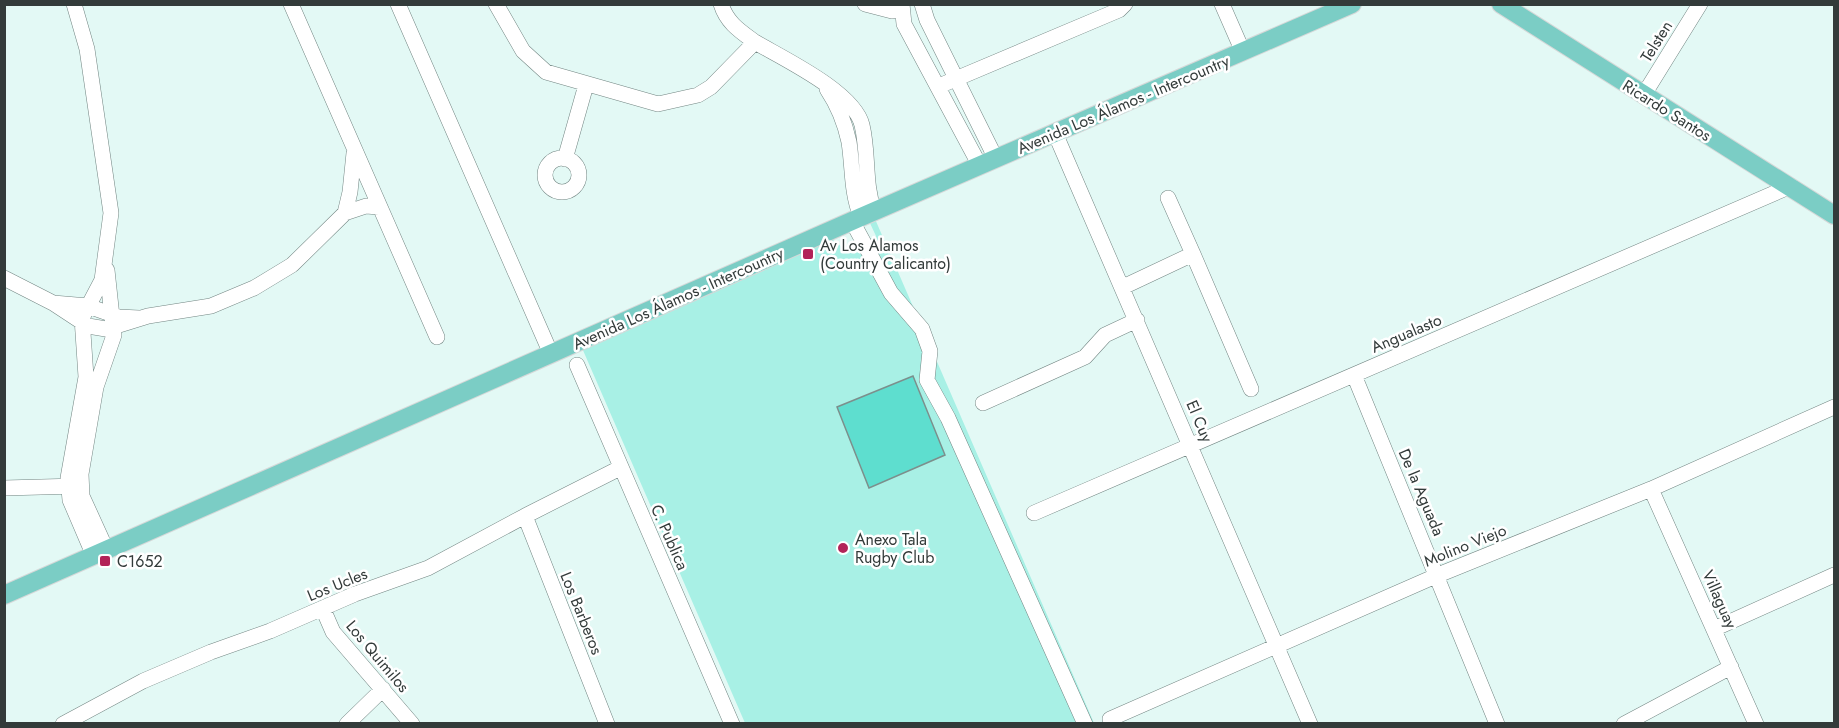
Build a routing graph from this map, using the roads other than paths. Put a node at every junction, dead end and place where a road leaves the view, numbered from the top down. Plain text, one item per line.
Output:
1 (74, 4) edge
2 (291, 4) edge
3 (398, 4) edge
4 (496, 4) edge
5 (721, 4) edge
6 (865, 4) edge
7 (922, 4) edge
8 (1125, 4) edge
9 (1222, 4) edge
10 (1352, 4) edge
11 (1501, 4) edge
12 (1700, 4) edge
13 (902, 7) edge
14 (755, 42) junction
15 (1243, 52) junction
16 (956, 78) junction
17 (586, 85) junction
18 (939, 86) junction
19 (1644, 96) junction
20 (1055, 133) junction
21 (354, 150) junction
22 (565, 159) dead end
23 (988, 162) junction
24 (1791, 186) junction
25 (1168, 198) dead end
26 (379, 207) junction
27 (345, 213) junction
28 (1834, 214) edge
29 (862, 216) junction
30 (1194, 255) junction
31 (106, 264) junction
32 (4, 278) edge
33 (1123, 287) junction
34 (53, 303) junction
35 (88, 306) junction
36 (1137, 320) junction
37 (114, 321) junction
38 (81, 322) junction
39 (437, 337) dead end
40 (551, 354) junction
41 (577, 365) dead end
42 (1354, 375) junction
43 (1251, 389) dead end
44 (983, 403) dead end
45 (1834, 407) edge
46 (1191, 445) junction
47 (620, 468) junction
48 (75, 486) junction
49 (4, 488) edge
50 (1651, 489) junction
51 (1034, 513) dead end
52 (525, 516) junction
53 (100, 554) junction
54 (1438, 575) junction
55 (1834, 575) edge
56 (4, 595) edge
57 (323, 609) junction
58 (1714, 629) junction
59 (1277, 646) junction
60 (1731, 667) junction
61 (383, 689) junction
62 (1110, 719) dead end
63 (63, 723) edge
64 (346, 723) edge
65 (412, 723) edge
66 (607, 723) edge
67 (732, 723) edge
68 (1085, 723) edge
69 (1310, 723) edge
70 (1497, 723) edge
71 (1624, 723) edge
72 (1756, 723) edge

1 - 31 street
2 - 21 street
3 - 40 street
4 - 17 street
5 - 14 street
6 - 13 street
7 - 16 street
8 - 16 street
9 - 15 street
10 - 15 main road, Avenida Los Álamos - Intercountry
11 - 19 main road, Ricardo Santos
12 - 19 street, Telsten
13 - 18 street
14 - 17 street
14 - 29 street
15 - 20 main road, Avenida Los Álamos - Intercountry
16 - 18 street
16 - 23 street
17 - 22 street
18 - 23 street
19 - 24 main road, Ricardo Santos
20 - 23 main road, Avenida Los Álamos - Intercountry
20 - 33 street, El Cuy
21 - 26 street
21 - 27 street
23 - 29 main road, Avenida Los Álamos - Intercountry
24 - 28 main road, Ricardo Santos
24 - 42 street, Angualasto
25 - 30 street
26 - 27 street
26 - 39 street
27 - 37 street
29 - 40 main road, Avenida Los Álamos - Intercountry
29 - 68 street
30 - 33 street
30 - 43 street
31 - 35 street
31 - 37 street
32 - 34 street
33 - 36 street, El Cuy
34 - 35 street
34 - 38 street
35 - 37 street
35 - 38 street
36 - 44 street
36 - 46 street, El Cuy
37 - 38 street
37 - 48 street
38 - 48 street
40 - 53 main road, Avenida Los Álamos - Intercountry
41 - 47 street, C. Publica
42 - 46 street, Angualasto
42 - 54 street, De la Aguada
45 - 50 street, Molino Viejo
46 - 51 street, Angualasto
46 - 59 street, El Cuy
47 - 52 street, Los Ucles
47 - 67 street, C. Publica
48 - 49 street
48 - 53 street
50 - 54 street, Molino Viejo
50 - 58 street, Villaguay
52 - 57 street, Los Ucles
52 - 66 street, Los Barberos
53 - 56 main road, Avenida Los Álamos - Intercountry
54 - 59 street, Molino Viejo
54 - 70 street, De la Aguada
55 - 58 street
57 - 61 street, Los Quimilos
57 - 63 street, Los Ucles
58 - 60 street, Villaguay
59 - 62 street, Molino Viejo
59 - 69 street, El Cuy
60 - 71 street
60 - 72 street, Villaguay
61 - 64 street
61 - 65 street, Los Quimilos

